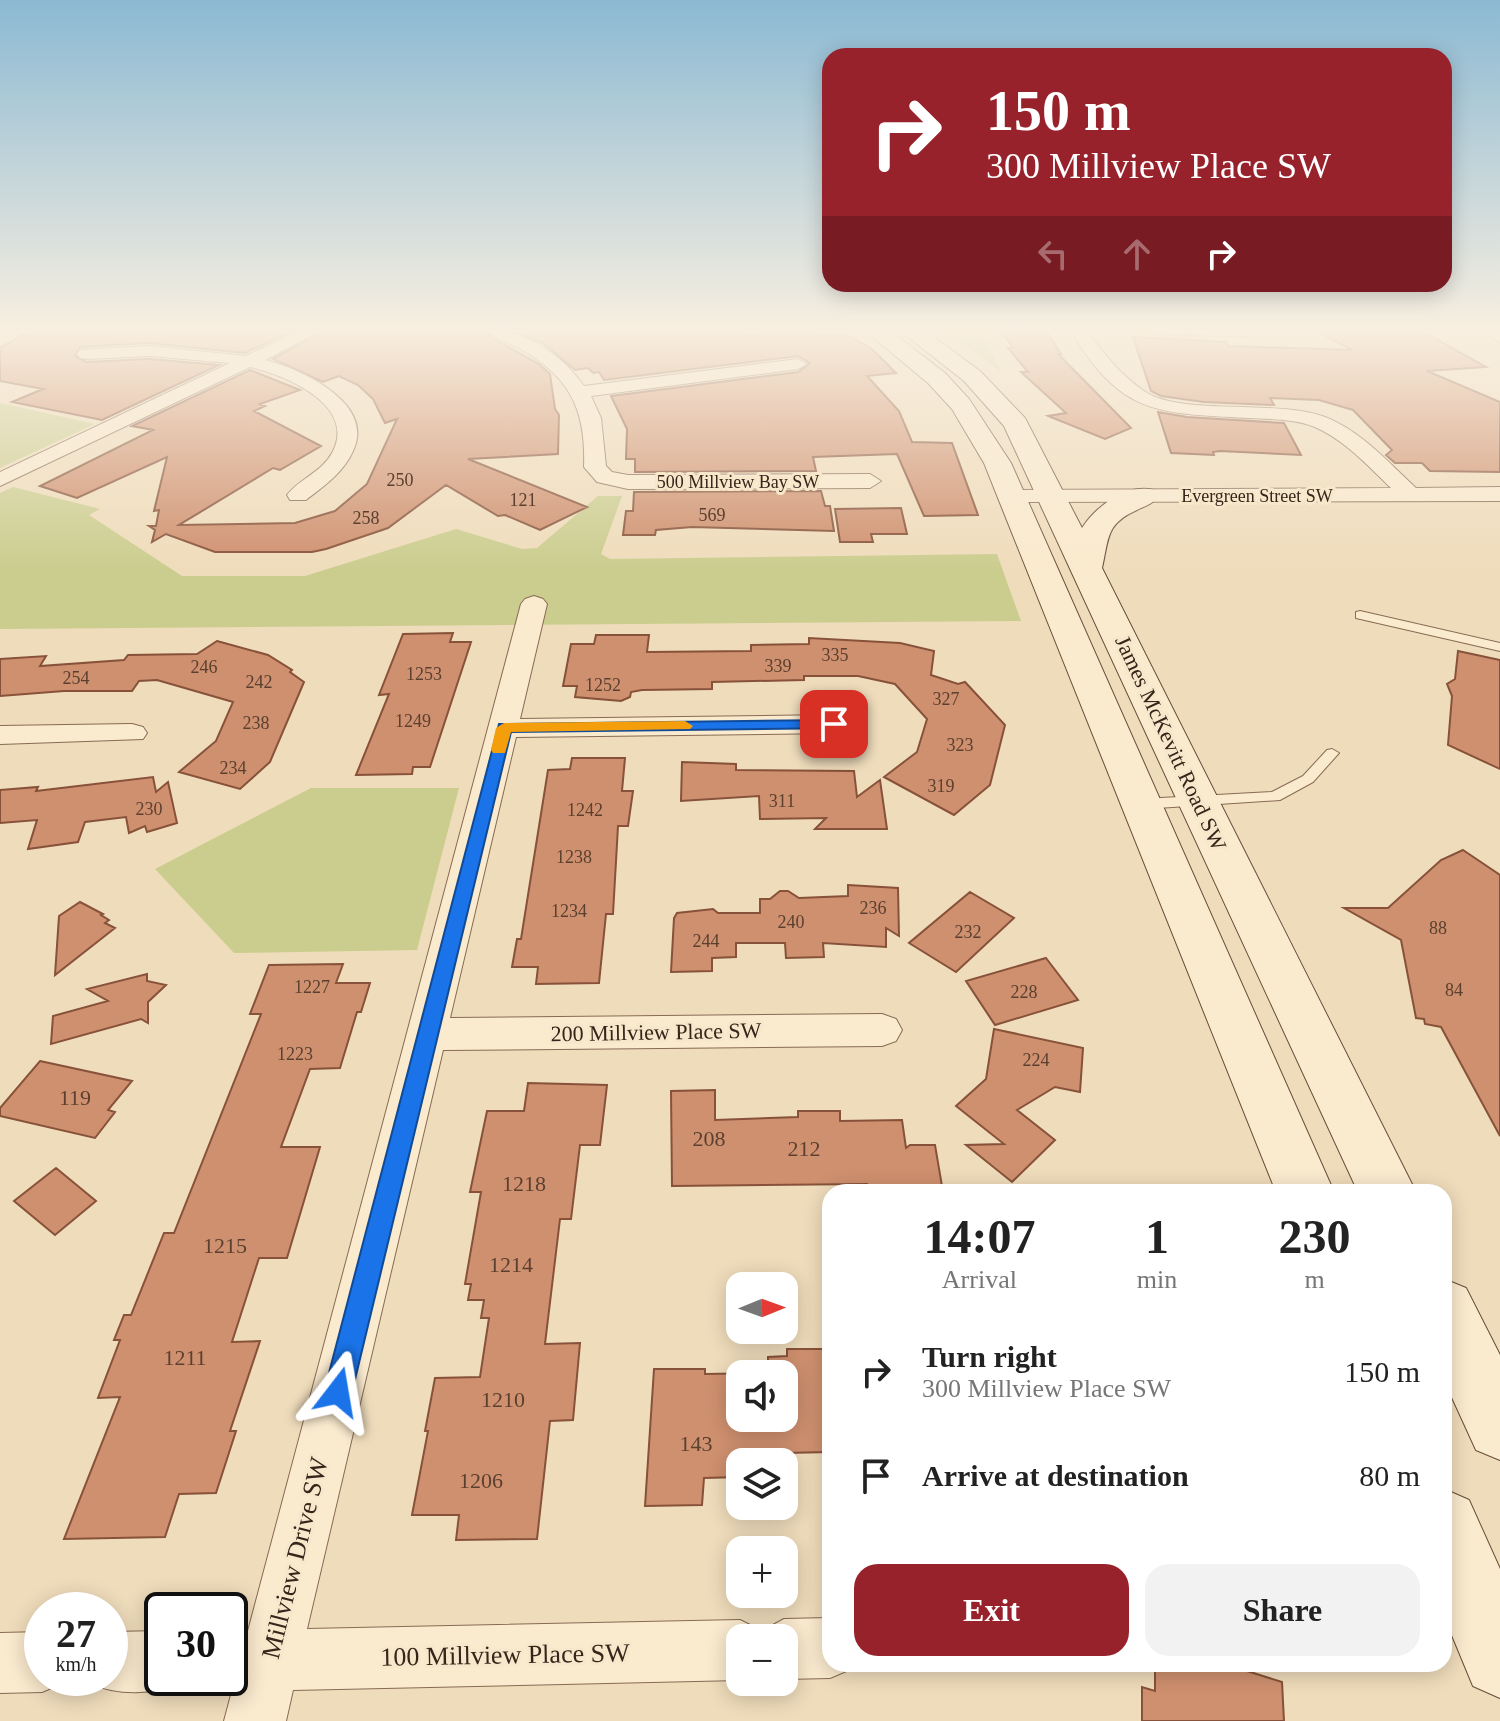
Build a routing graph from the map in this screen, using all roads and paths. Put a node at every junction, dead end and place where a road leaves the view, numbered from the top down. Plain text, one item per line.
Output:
1 (147, 409) edge
2 (338, 409) edge
3 (587, 409) edge
4 (965, 409) edge
5 (1003, 409) edge
6 (1196, 409) edge
7 (1284, 414) junction
8 (1335, 453) dead end
9 (1357, 475) dead end
10 (0, 480) edge
11 (870, 481) dead end
12 (1500, 494) edge
13 (298, 495) dead end
14 (1376, 495) junction
15 (1411, 495) junction
16 (1144, 496) junction
17 (1014, 497) junction
18 (1054, 497) junction
19 (1087, 567) junction
20 (534, 604) dead end
21 (1360, 615) dead end
22 (1500, 647) edge
23 (834, 724) dead end
24 (504, 728) junction
25 (132, 733) dead end
26 (0, 735) edge
27 (1332, 753) dead end
28 (1198, 802) junction
29 (1142, 804) junction
30 (882, 1030) dead end
31 (429, 1034) junction
32 (1302, 1184) edge
33 (1383, 1184) edge
34 (1452, 1327) edge
35 (1500, 1426) edge
36 (1452, 1544) edge
37 (822, 1648) edge
38 (798, 1649) edge
39 (726, 1650) edge
40 (1500, 1659) edge
41 (250, 1660) edge
42 (24, 1662) edge
43 (0, 1663) edge
44 (255, 1721) edge

1 - 10 street
2 - 13 street
3 - 11 street, 500 Millview Bay SW
4 - 17 main road
5 - 18 main road, James McKevitt Road SW
6 - 7 street
7 - 8 street
7 - 15 street
9 - 14 street
12 - 15 street, Evergreen Street SW
14 - 15 street, Evergreen Street SW
14 - 16 street, Evergreen Street SW
16 - 18 street, Evergreen Street SW
16 - 19 main road
17 - 18 street, Evergreen Street SW
17 - 29 main road
18 - 19 main road, James McKevitt Road SW
19 - 28 main road, James McKevitt Road SW
20 - 24 street, Millview Drive SW
21 - 22 lane
23 - 24 street
24 - 31 street, Millview Drive SW
25 - 26 street
27 - 28 lane
28 - 29 lane
28 - 33 main road, James McKevitt Road SW
29 - 32 main road
30 - 31 street, 200 Millview Place SW
31 - 41 street, Millview Drive SW
34 - 35 main road
36 - 40 main road
37 - 38 street
39 - 41 street, 100 Millview Place SW
41 - 44 street, Millview Drive SW
42 - 43 street

